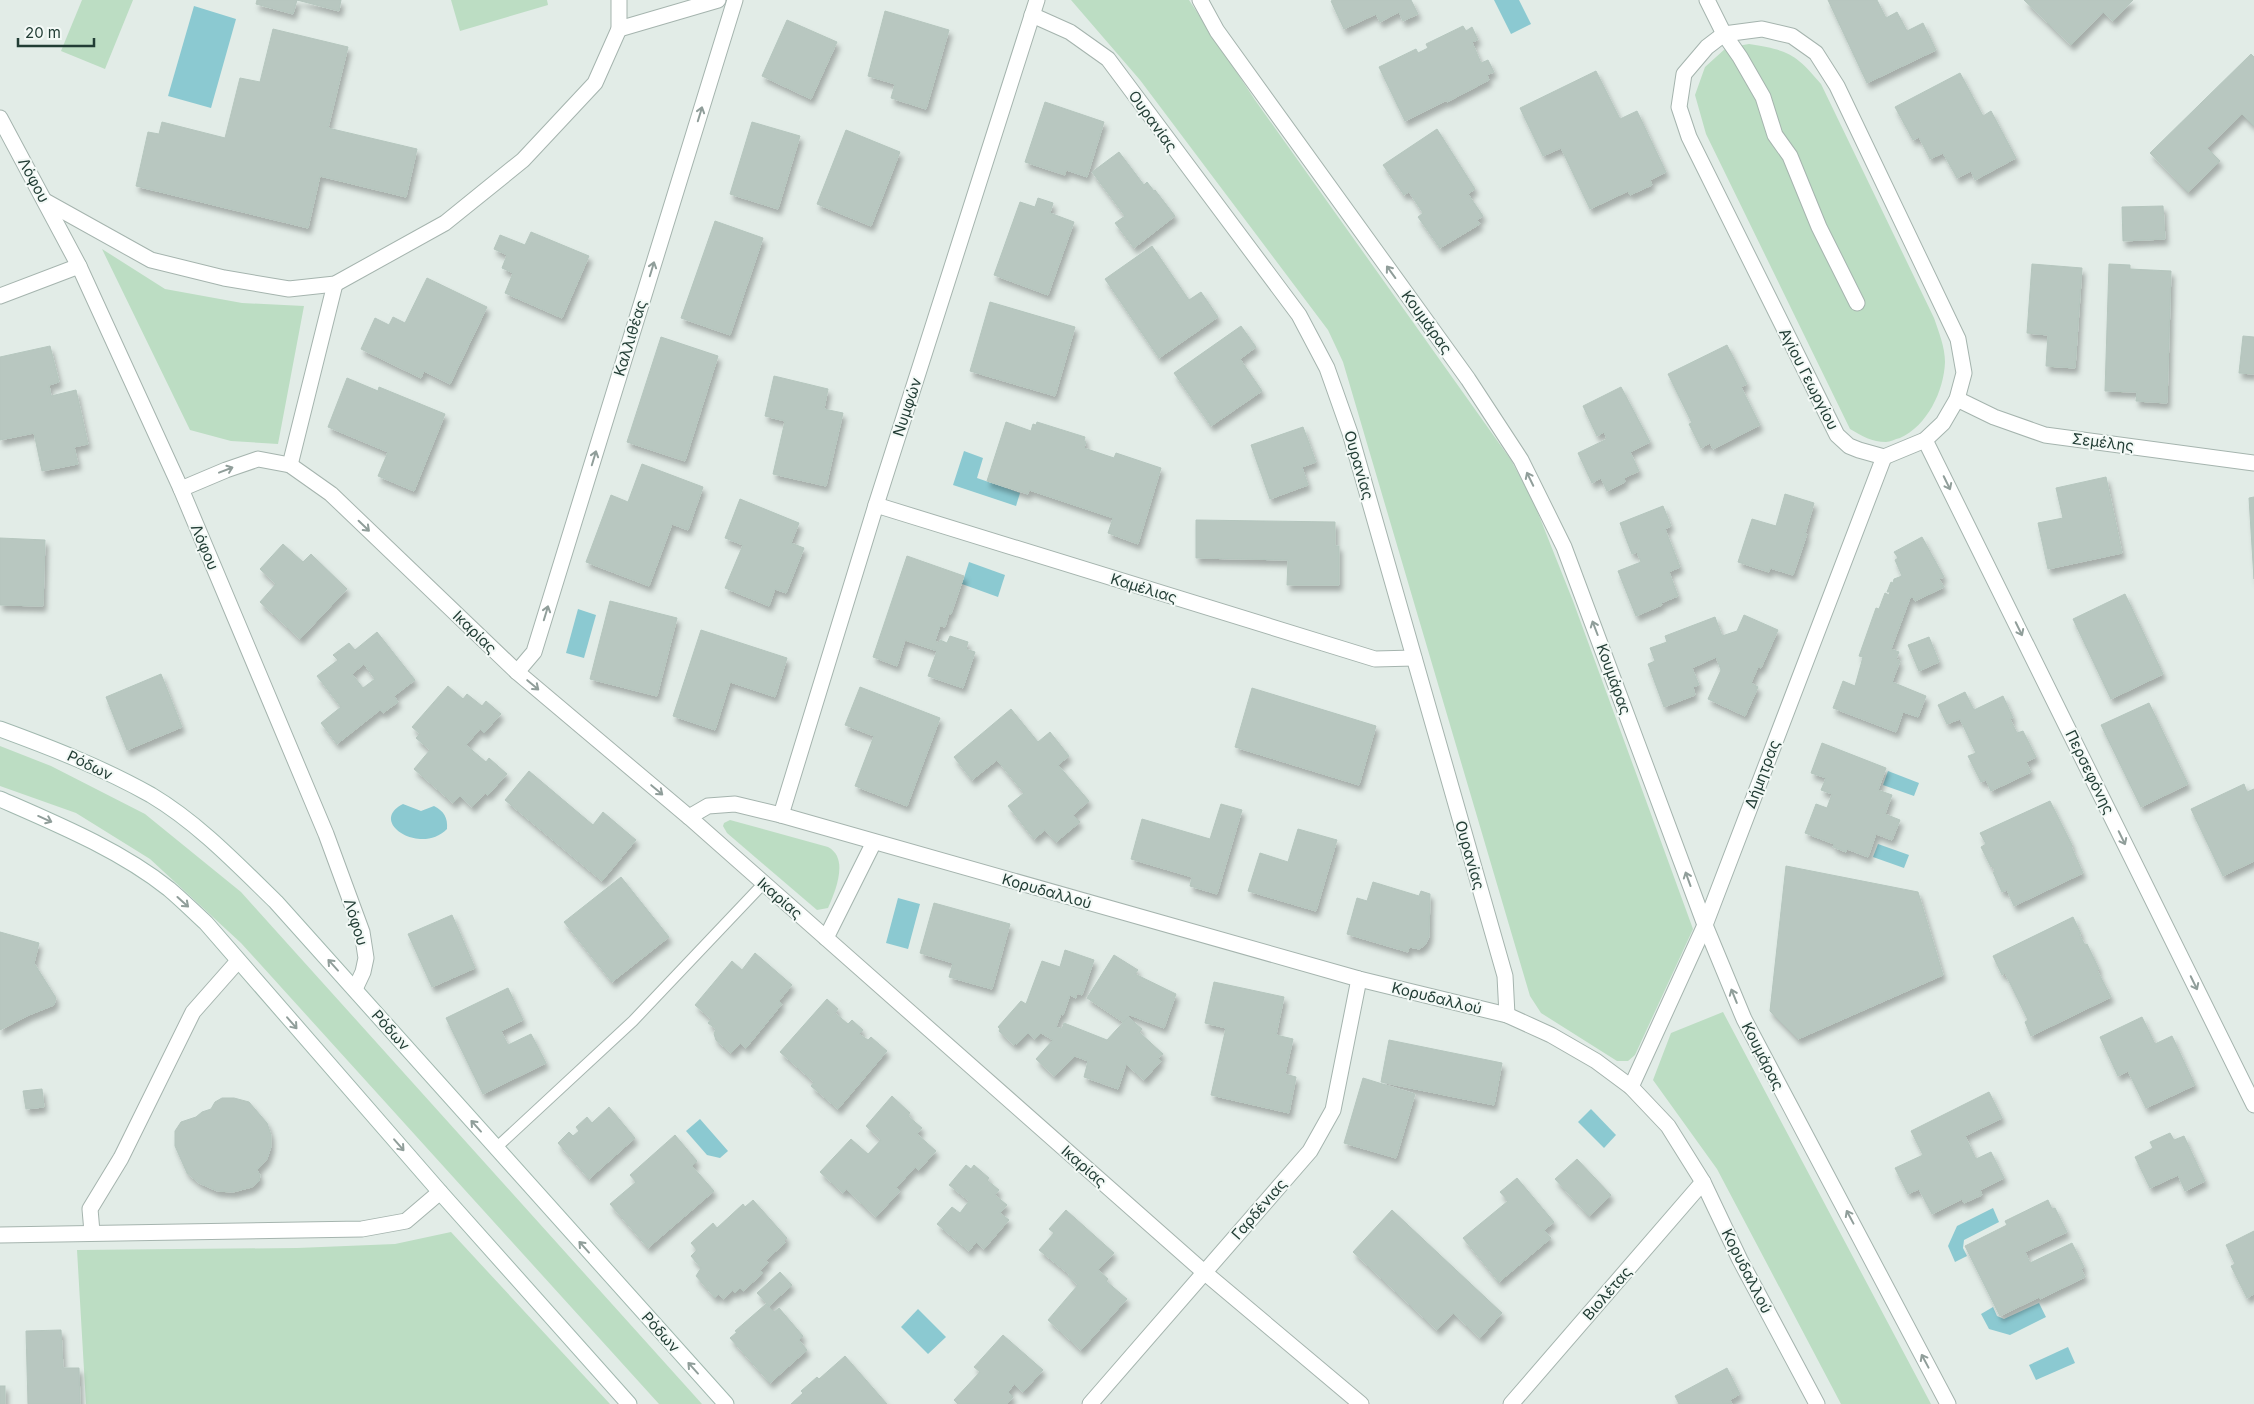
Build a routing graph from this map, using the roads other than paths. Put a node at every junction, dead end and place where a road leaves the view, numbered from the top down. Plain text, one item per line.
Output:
1 (619, 0) edge
2 (718, 0) edge
3 (735, 0) edge
4 (1037, 0) edge
5 (1200, 0) edge
6 (1708, 0) edge
7 (1032, 15) junction
8 (619, 29) junction
9 (1724, 34) junction
10 (0, 118) edge
11 (45, 201) junction
12 (79, 266) junction
13 (335, 284) junction
14 (0, 296) edge
15 (1857, 303) dead end
16 (1957, 399) junction
17 (1925, 440) junction
18 (1884, 457) junction
19 (2254, 463) edge
20 (290, 465) junction
21 (181, 490) junction
22 (876, 506) junction
23 (1414, 658) junction
24 (517, 672) junction
25 (0, 729) edge
26 (0, 799) edge
27 (781, 815) junction
28 (689, 817) junction
29 (874, 842) junction
30 (763, 884) junction
31 (1705, 925) junction
32 (826, 938) junction
33 (238, 961) junction
34 (1359, 979) junction
35 (354, 988) junction
36 (1507, 1015) junction
37 (1630, 1087) junction
38 (2254, 1105) edge
39 (496, 1148) junction
40 (1703, 1182) junction
41 (440, 1192) junction
42 (92, 1232) junction
43 (0, 1235) edge
44 (1204, 1272) junction
45 (629, 1404) edge
46 (726, 1404) edge
47 (1090, 1404) edge
48 (1361, 1404) edge
49 (1511, 1404) edge
50 (1816, 1404) edge
51 (1948, 1404) edge

1 - 8 street
2 - 8 street
24 -> 3 street, Καλλιθέας
4 - 7 street, Νυμφών
31 -> 5 street, Κουμάρας
6 - 9 street
7 - 22 street, Νυμφών
7 - 23 street, Ουρανίας
8 - 13 street
9 - 15 street
9 - 16 street
9 - 18 street, Αγίου Γεωργίου
10 - 11 street, Λόφου
11 - 12 street, Λόφου
11 - 13 street
12 - 14 street
12 - 21 street, Λόφου
13 - 20 street
16 - 17 street
16 - 19 street, Σεμέλης
17 - 18 street
17 -> 38 street, Περσεφόνης
18 - 31 street, Δήμητρας
21 -> 20 street, Ικαρίας
20 -> 24 street, Ικαρίας
21 - 35 street, Λόφου
22 - 23 street, Καμέλιας
22 - 27 street, Νυμφών
23 - 36 street, Ουρανίας
24 -> 28 street, Ικαρίας
35 -> 25 street, Ρόδων
26 -> 33 street
27 - 28 street, Κορυδαλλού
27 - 29 street, Κορυδαλλού
28 - 30 street, Ικαρίας
29 - 32 street
29 - 34 street, Κορυδαλλού
30 - 32 street, Ικαρίας
30 - 39 lane
31 - 37 street, Δήμητρας
51 -> 31 street, Κουμάρας
32 - 44 street, Ικαρίας
33 -> 41 street
33 - 42 street
34 - 36 street, Κορυδαλλού
34 - 44 street, Γαρδένιας
39 -> 35 street, Ρόδων
36 - 37 street, Κορυδαλλού
37 - 40 street, Κορυδαλλού
46 -> 39 street, Ρόδων
40 - 49 street, Βιολέτας
40 - 50 street, Κορυδαλλού
41 - 42 street
41 - 45 street
42 - 43 street
44 - 47 street, Γαρδένιας
44 - 48 street, Ικαρίας

